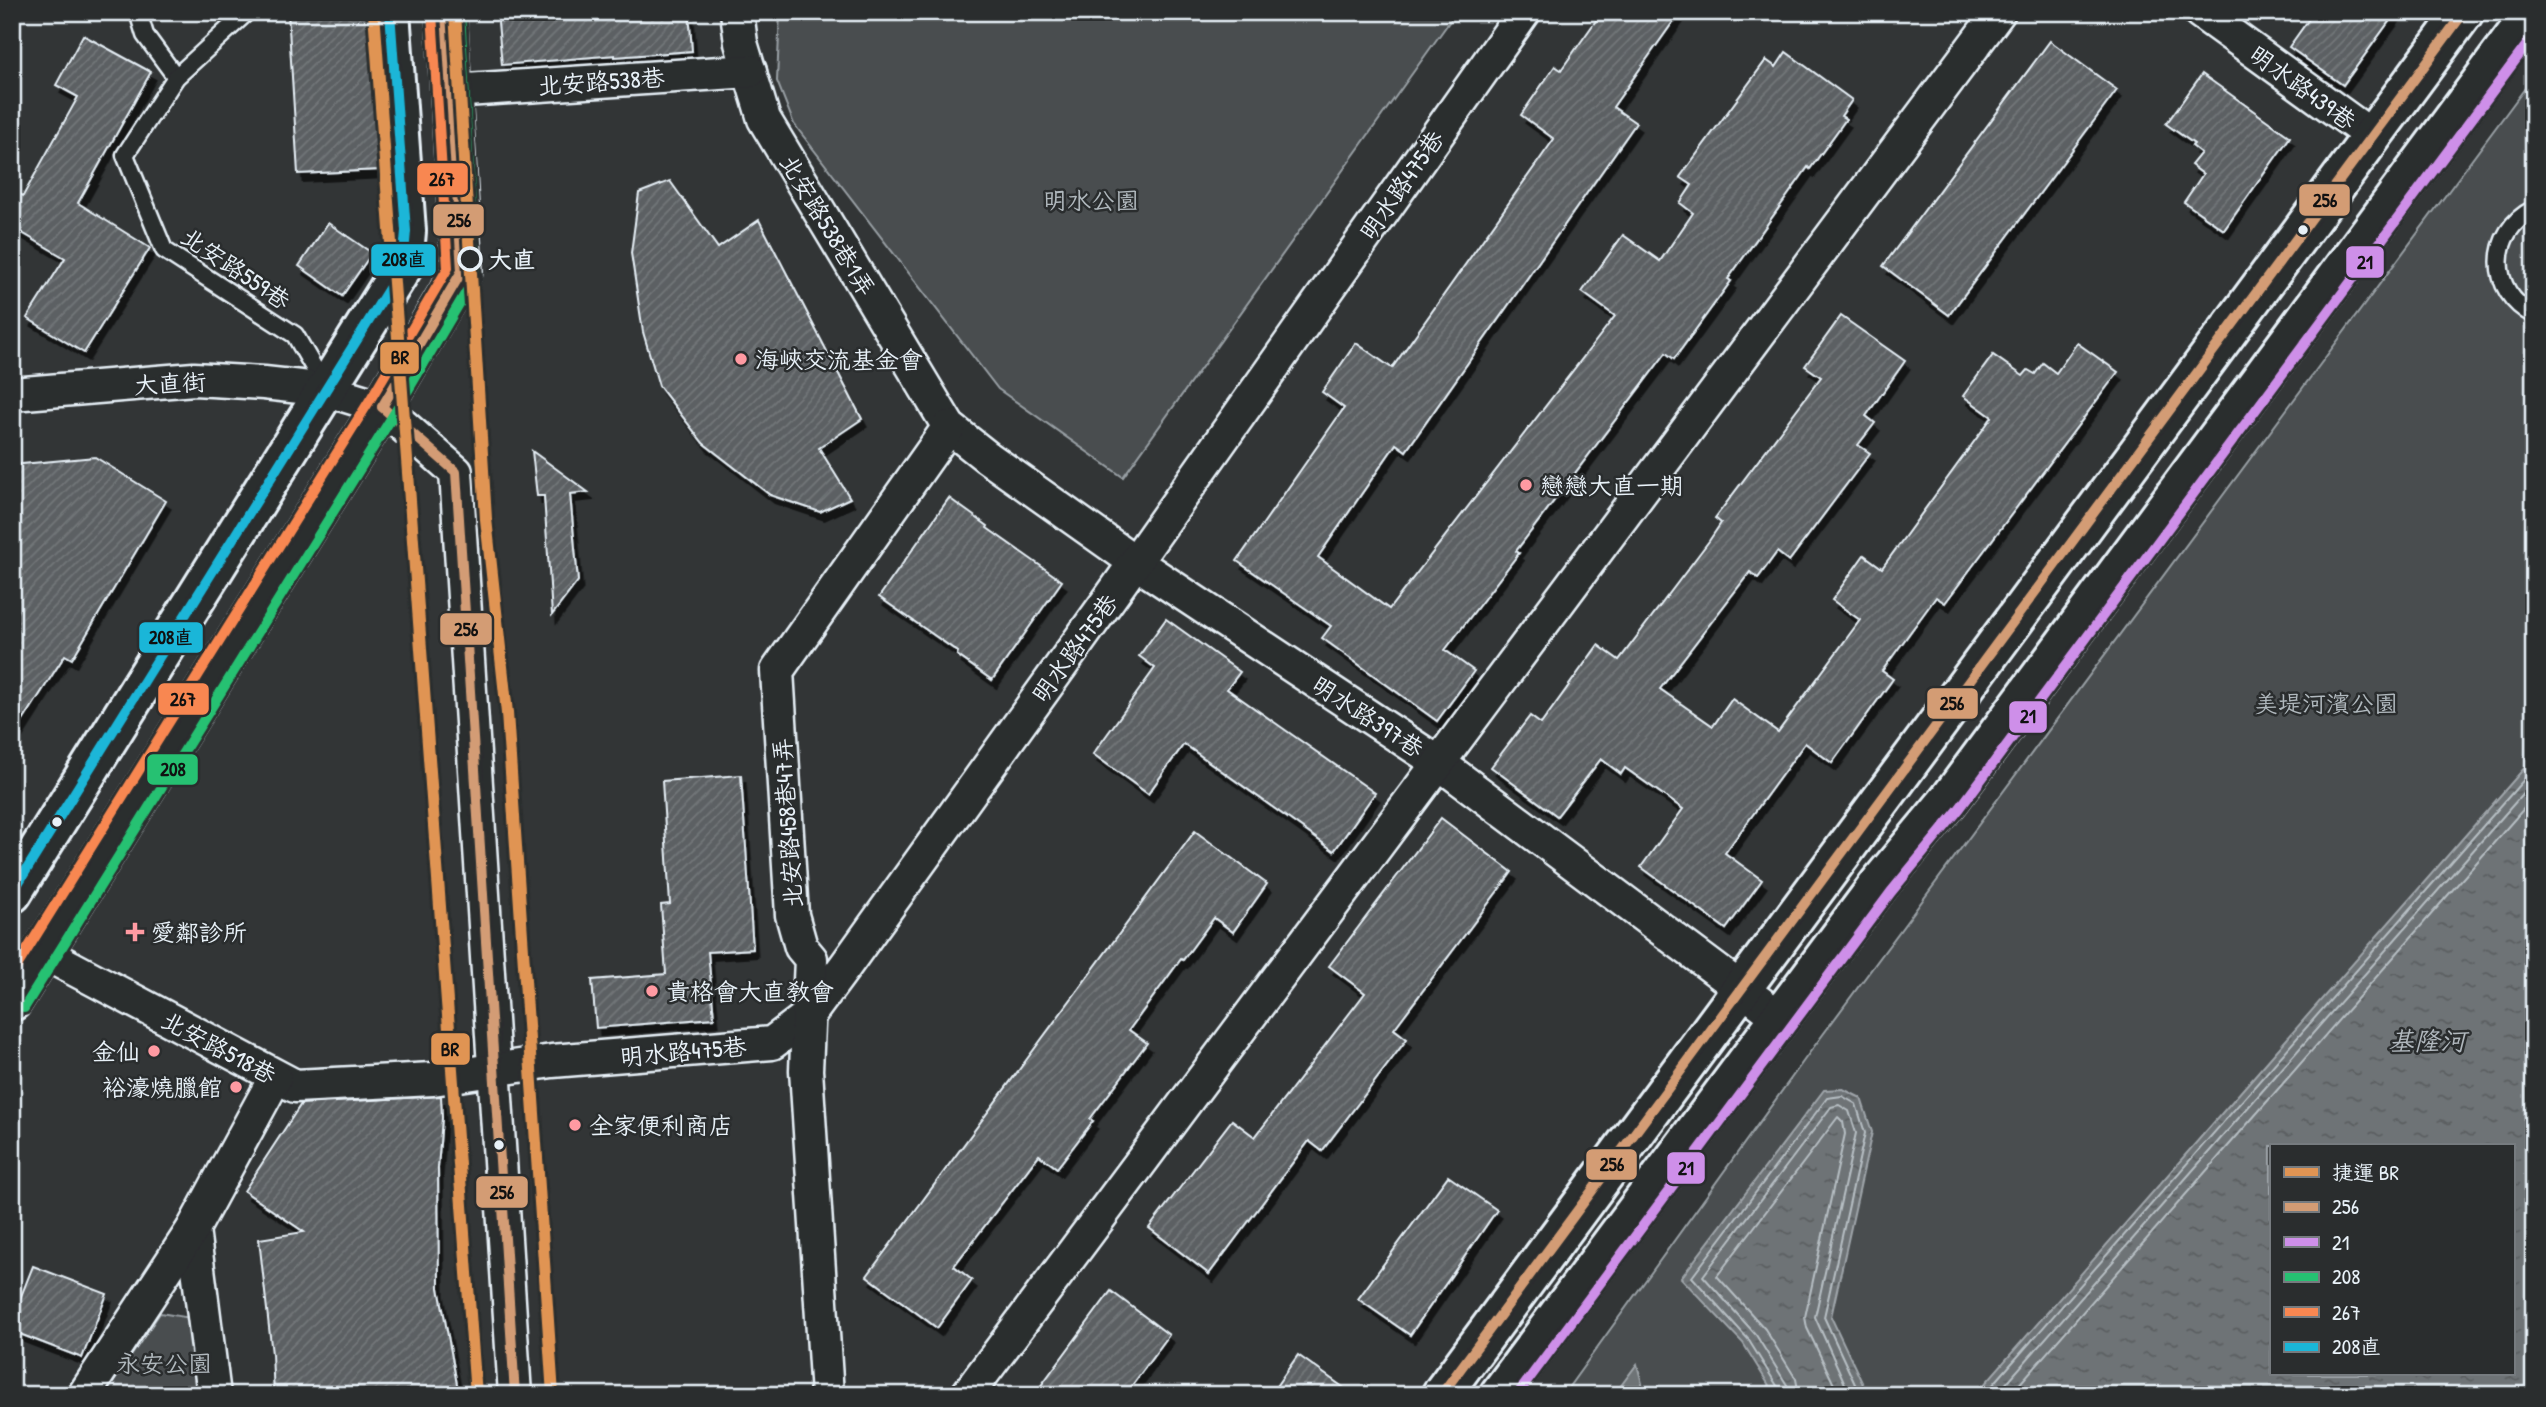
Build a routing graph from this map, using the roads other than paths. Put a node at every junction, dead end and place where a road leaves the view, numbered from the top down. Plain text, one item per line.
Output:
1 (138, 12) edge
2 (247, 12) edge
3 (390, 12) edge
4 (446, 12) edge
5 (737, 12) edge
6 (1524, 12) edge
7 (1999, 12) edge
8 (2200, 12) edge
9 (2465, 12) edge
10 (2533, 12) edge
11 (750, 71) junction
12 (176, 77) junction
13 (451, 91) junction
14 (2373, 137) junction
15 (2534, 209) edge
16 (2534, 315) edge
17 (327, 390) junction
18 (12, 394) edge
19 (382, 407) junction
20 (949, 427) junction
21 (1135, 562) junction
22 (1439, 763) junction
23 (1949, 800) junction
24 (12, 893) edge
25 (42, 952) junction
26 (1740, 989) junction
27 (12, 1001) edge
28 (809, 1015) junction
29 (1779, 1017) junction
30 (493, 1071) junction
31 (275, 1077) junction
32 (193, 1229) junction
33 (84, 1395) edge
34 (215, 1395) edge
35 (515, 1395) edge
36 (827, 1395) edge
37 (967, 1395) edge
38 (1441, 1395) edge
39 (1499, 1395) edge
40 (1531, 1395) edge

1 - 12 lane
2 - 12 lane, 北安路559巷
3 - 17 main road
4 - 13 main road
5 - 11 street, 北安路538巷1弄
6 - 21 street, 明水路475巷
7 - 22 street
8 - 14 street, 明水路439巷
9 - 14 main road
10 - 23 main road
11 - 13 street, 北安路538巷
11 - 20 street, 北安路538巷1弄
12 - 17 lane, 北安路559巷
13 - 19 main road
14 - 26 main road
15 - 16 lane
17 - 18 street, 大直街
17 - 19 street, 大直街
17 - 24 main road
19 - 25 main road
19 - 30 street
20 - 21 street, 明水路397巷
20 - 28 street, 北安路458巷47弄
21 - 22 street, 明水路397巷
21 - 28 street, 明水路475巷
22 - 26 street, 明水路397巷
22 - 37 street
23 - 29 main road
23 - 40 main road
25 - 27 main road
25 - 31 street, 北安路518巷
26 - 29 street, 明水路397巷
26 - 38 main road
28 - 30 street, 明水路475巷
28 - 36 street, 北安路458巷47弄
29 - 39 main road
30 - 31 street, 北安路518巷
30 - 35 street
31 - 32 street
32 - 33 street
32 - 34 street

